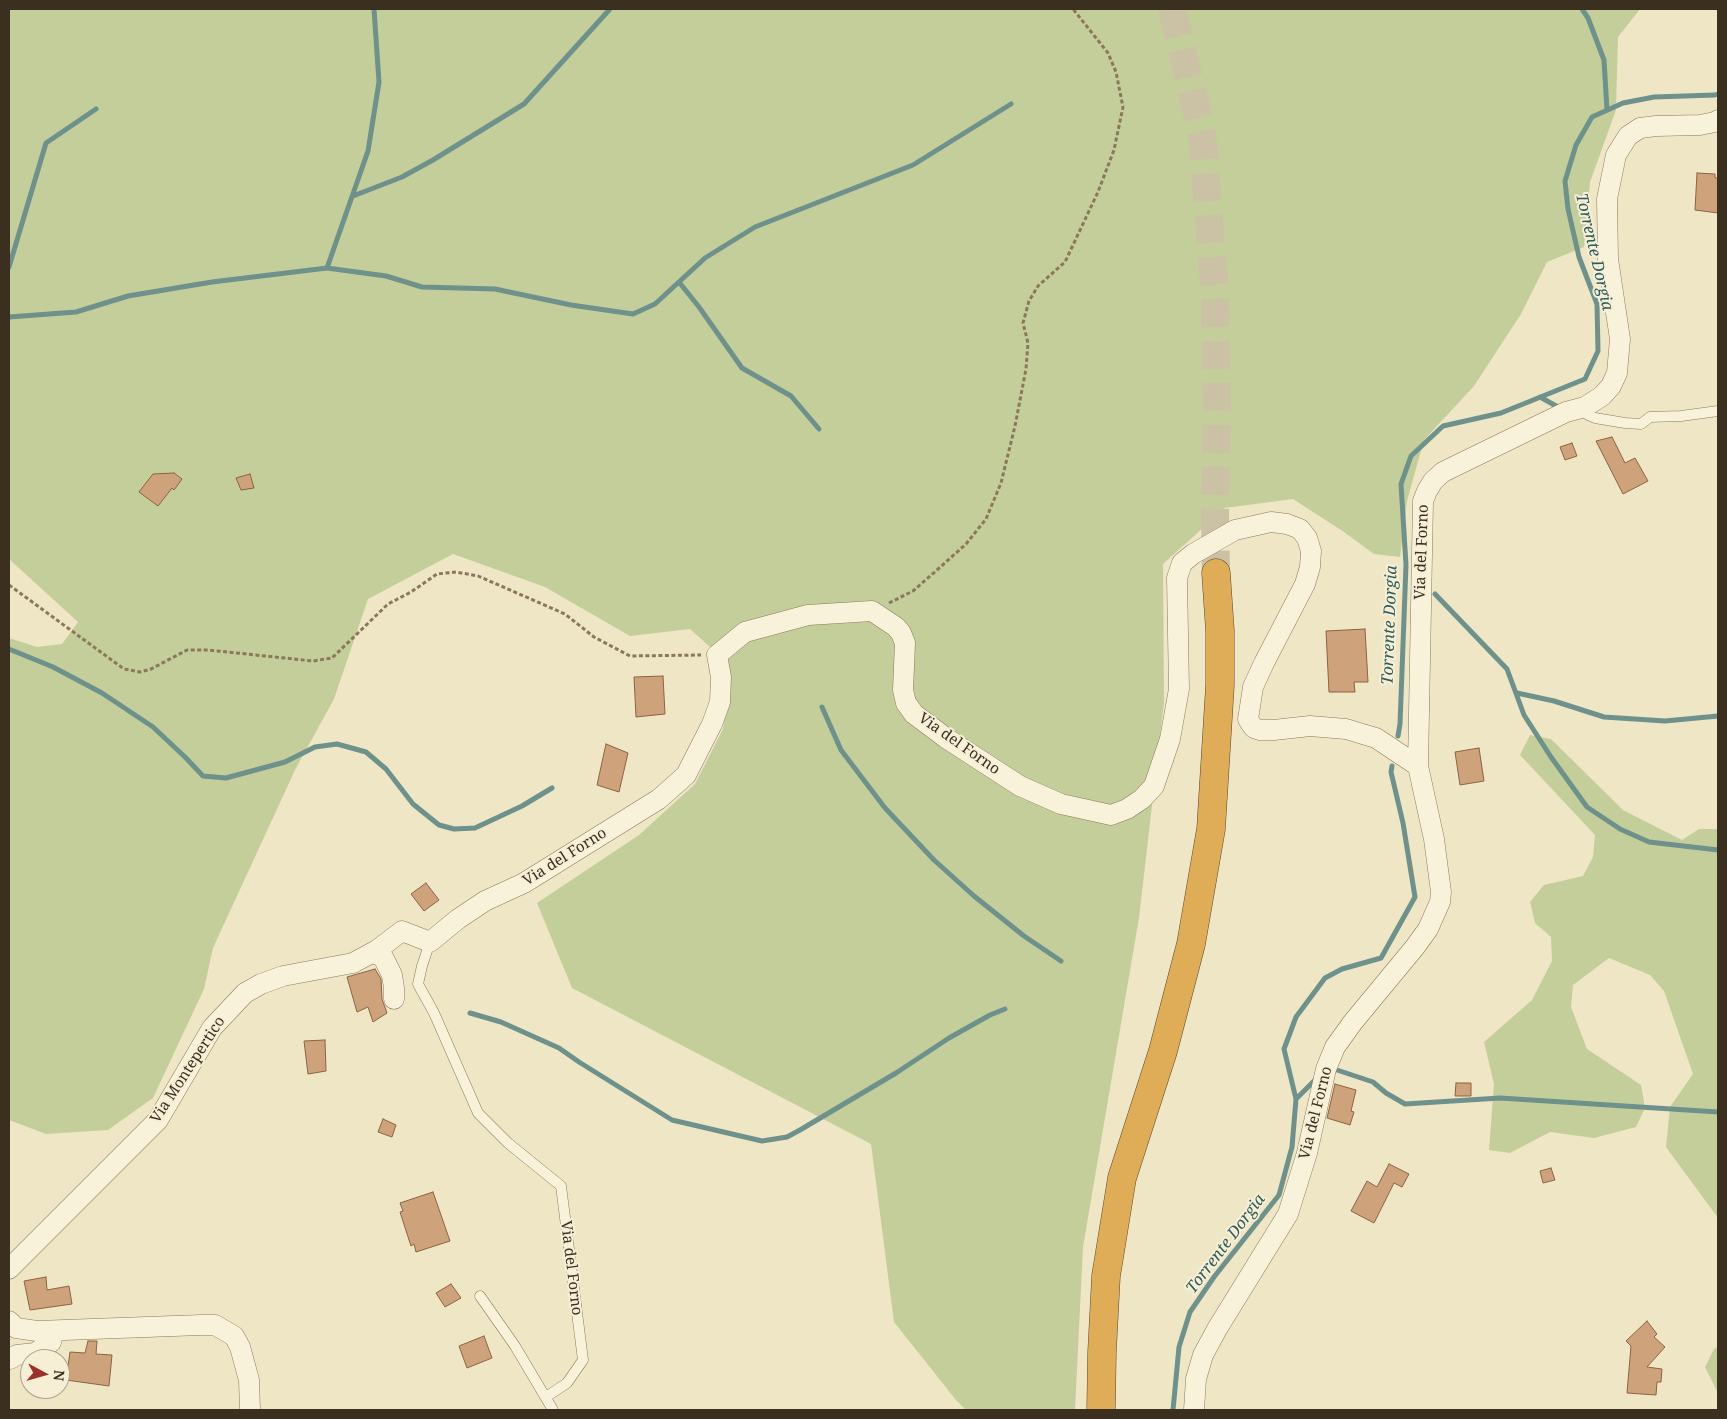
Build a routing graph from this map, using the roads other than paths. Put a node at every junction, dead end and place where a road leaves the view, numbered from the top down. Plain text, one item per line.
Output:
1 (1718, 120) edge
2 (1585, 407) junction
3 (1718, 411) edge
4 (1216, 573) tunnel mouth
5 (1418, 766) junction
6 (430, 942) junction
7 (373, 953) junction
8 (394, 999) dead end
9 (9, 1269) edge
10 (480, 1296) dead end
11 (9, 1321) edge
12 (54, 1331) junction
13 (10, 1359) edge
14 (546, 1397) junction
15 (250, 1410) edge
16 (554, 1410) edge
17 (1102, 1410) edge
18 (1194, 1410) edge

1 - 2 street, Via del Forno
2 - 3 lane
2 - 5 street, Via del Forno
4 - 17 highway
5 - 6 street, Via del Forno
5 - 18 street, Via del Forno
6 - 7 street, Via Montepertico
6 - 14 lane, Via del Forno
7 - 8 street
7 - 9 street, Via Montepertico
10 - 14 lane
11 - 12 street
12 - 13 street
12 - 15 street
14 - 16 lane

